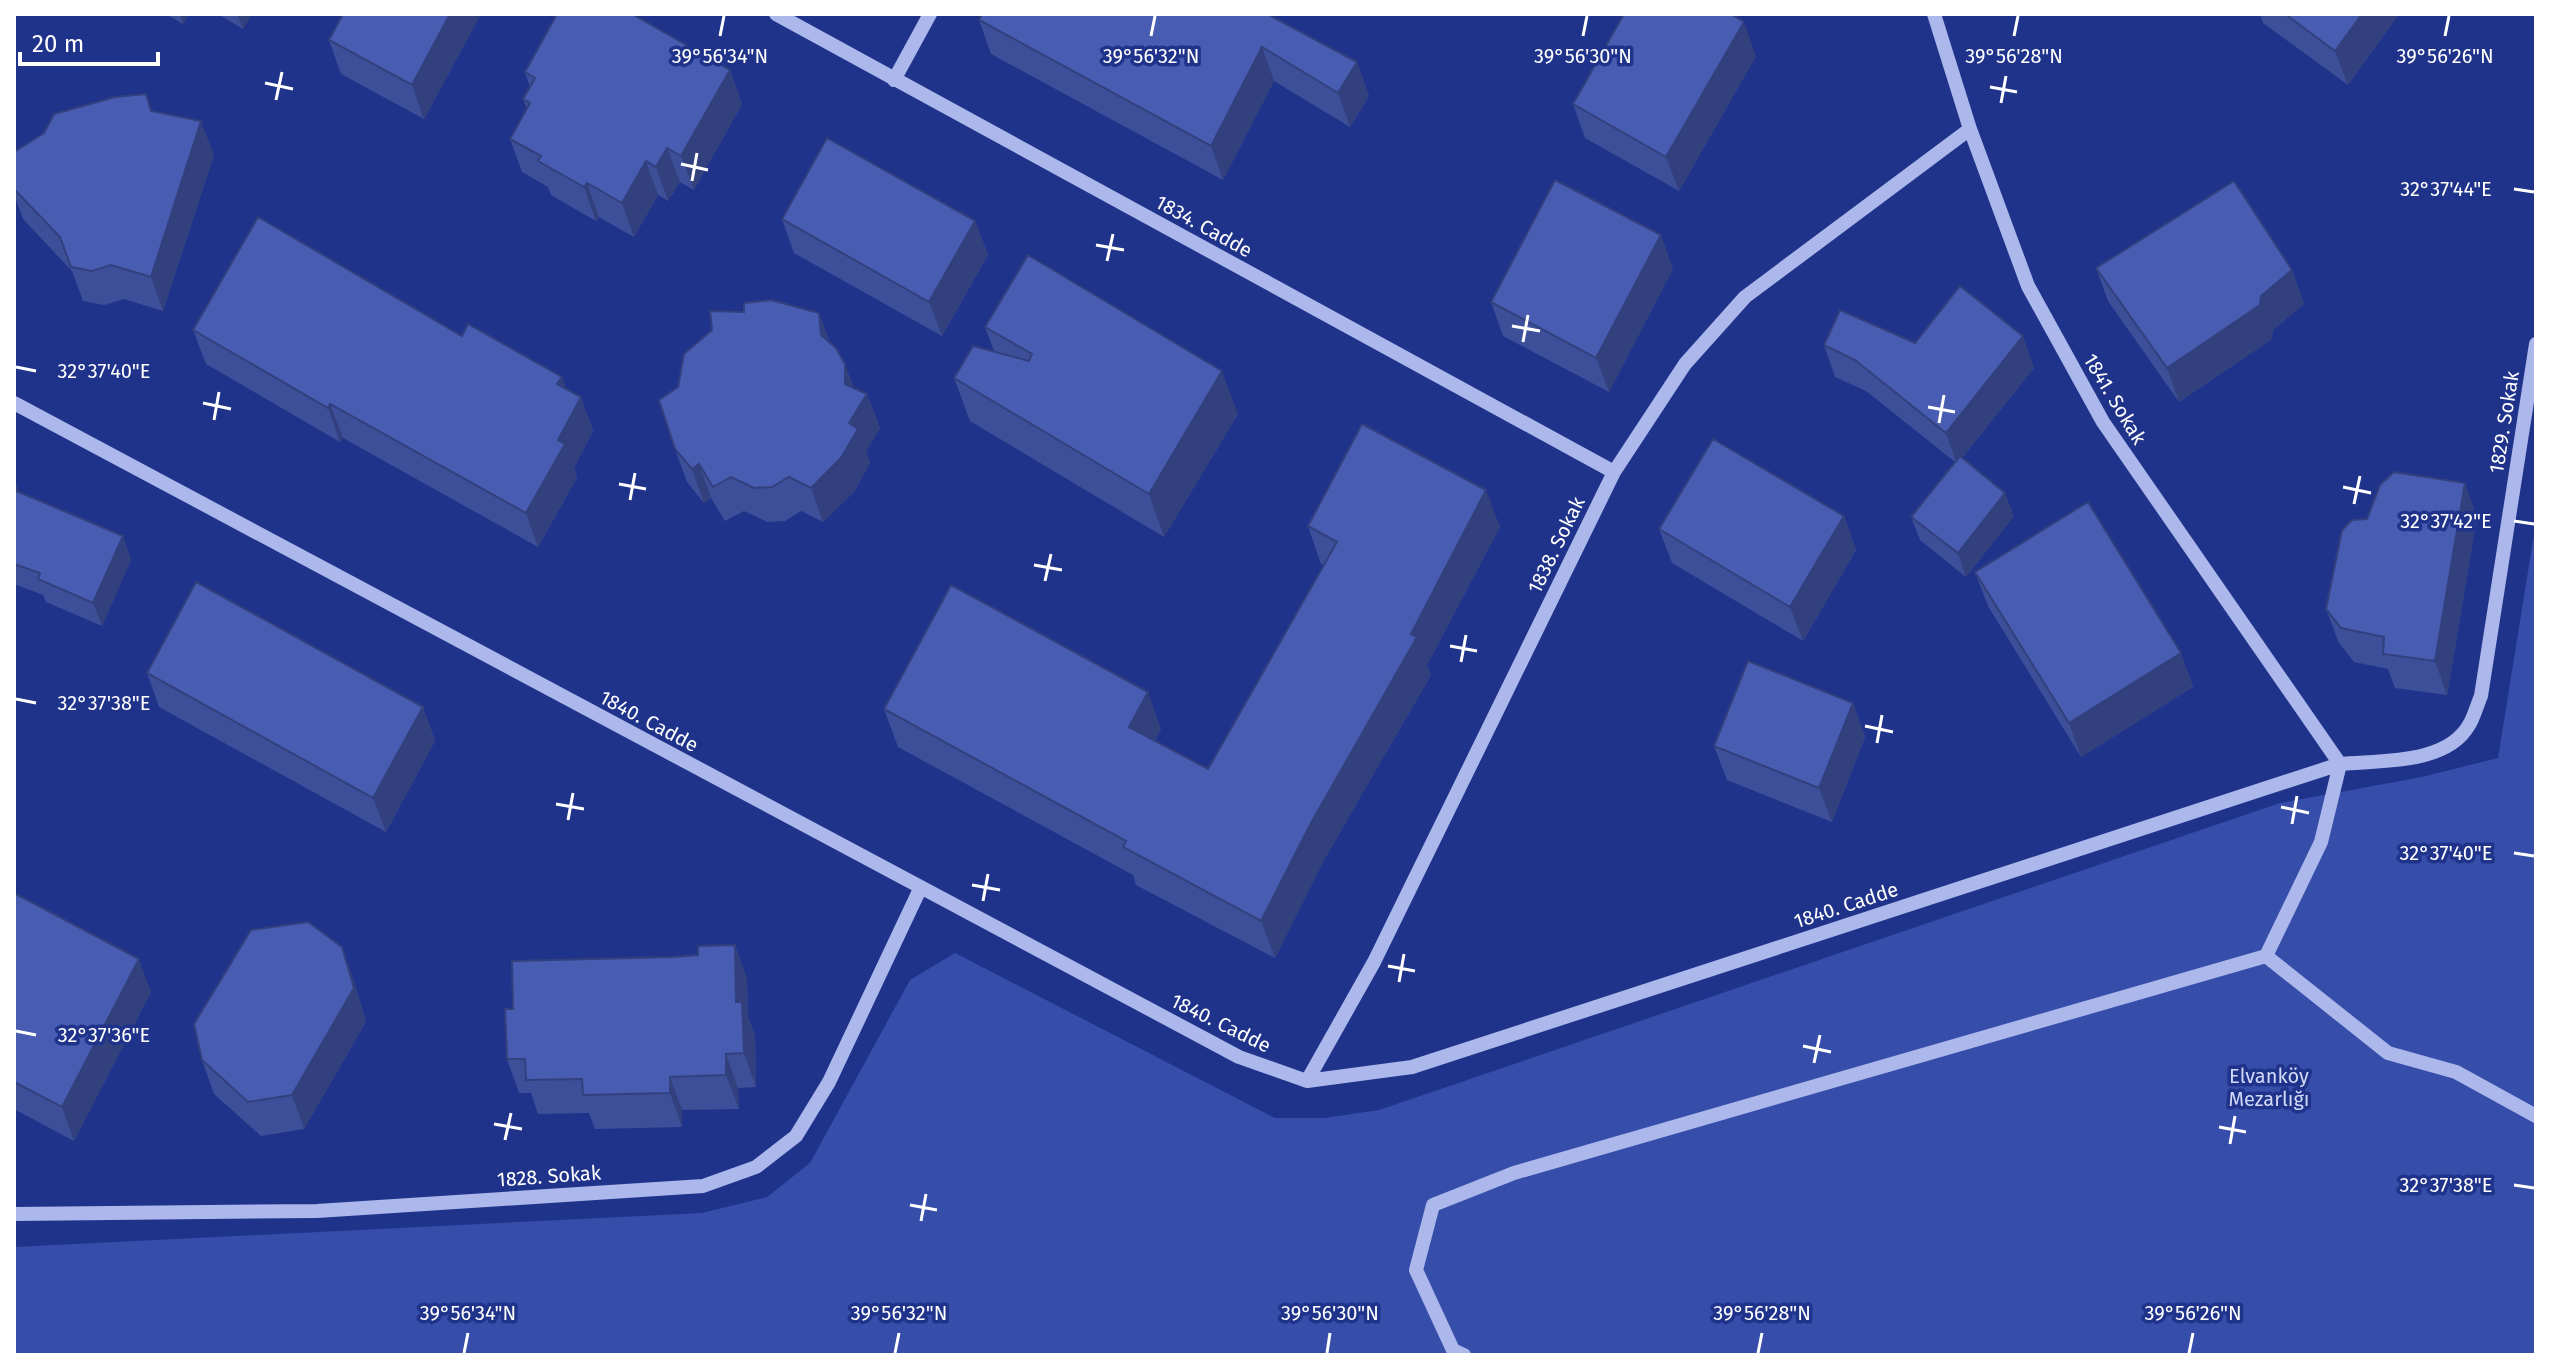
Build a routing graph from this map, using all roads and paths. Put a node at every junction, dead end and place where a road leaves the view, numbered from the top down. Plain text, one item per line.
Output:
1 (776, 14) edge
2 (930, 14) edge
3 (1934, 14) edge
4 (894, 80) junction
5 (1970, 129) junction
6 (2536, 344) edge
7 (14, 403) edge
8 (1614, 472) junction
9 (2481, 696) joint
10 (2340, 764) junction
11 (920, 889) junction
12 (2266, 956) junction
13 (1307, 1081) junction
14 (2536, 1116) edge
15 (14, 1214) edge
16 (1464, 1355) edge

1 - 4 street, 1834. Cadde
2 - 4 street
3 - 5 street, 1841. Sokak
4 - 8 street, 1834. Cadde
5 - 8 street, 1838. Sokak
5 - 10 street, 1841. Sokak
6 - 9 street, 1829. Sokak
7 - 11 street, 1840. Cadde
8 - 13 street, 1838. Sokak
9 - 10 street, 1840. Cadde
10 - 12 street
10 - 13 street, 1840. Cadde
11 - 13 street, 1840. Cadde
11 - 15 street, 1828. Sokak
12 - 14 street
12 - 16 street

